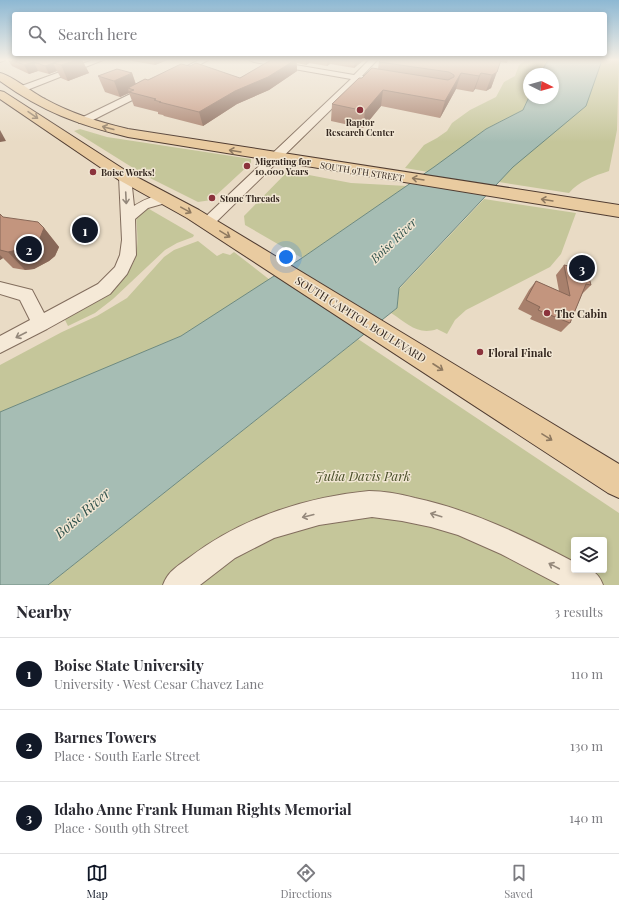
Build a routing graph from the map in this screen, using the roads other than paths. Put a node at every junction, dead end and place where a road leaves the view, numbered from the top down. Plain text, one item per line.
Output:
1 (15, 87) edge
2 (26, 87) edge
3 (150, 87) edge
4 (349, 87) edge
5 (19, 90) junction
6 (0, 94) edge
7 (83, 121) junction
8 (275, 158) junction
9 (125, 177) junction
10 (164, 199) junction
11 (619, 211) edge
12 (127, 219) junction
13 (207, 223) junction
14 (0, 288) edge
15 (41, 324) junction
16 (0, 345) edge
17 (619, 482) edge
18 (177, 585) edge
19 (589, 585) edge

1 - 5 main road
2 - 5 street
3 - 7 street
4 - 8 street
5 - 7 main road
6 -> 9 main road, SOUTH CAPITOL BOULEVARD
8 -> 7 main road, SOUTH 9TH STREET
11 -> 8 main road, SOUTH 9TH STREET
8 - 13 street
9 - 10 main road, SOUTH CAPITOL BOULEVARD
9 -> 12 street
10 - 12 street
10 -> 13 main road, SOUTH CAPITOL BOULEVARD
12 - 15 street
13 -> 17 main road, SOUTH CAPITOL BOULEVARD
14 - 15 street
15 -> 16 street
19 -> 18 street

